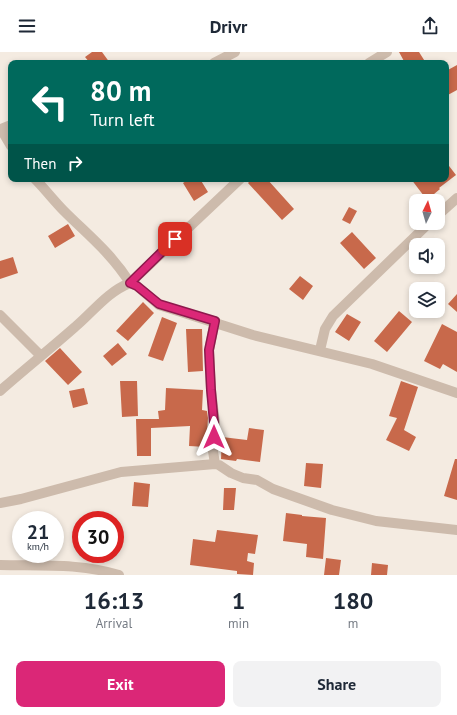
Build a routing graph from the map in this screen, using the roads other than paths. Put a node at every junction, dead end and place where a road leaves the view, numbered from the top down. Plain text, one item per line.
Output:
1 (235, 52) edge
2 (387, 52) edge
3 (220, 60) edge
4 (374, 60) edge
5 (0, 129) edge
6 (8, 141) edge
7 (38, 182) edge
8 (237, 182) edge
9 (457, 198) edge
10 (445, 209) edge
11 (423, 230) edge
12 (130, 283) junction
13 (0, 315) edge
14 (215, 321) junction
15 (320, 350) junction
16 (41, 356) junction
17 (0, 391) edge
18 (457, 393) edge
19 (215, 464) junction
20 (0, 503) edge
21 (457, 530) edge
22 (0, 565) edge
23 (119, 575) edge

1 - 3 street
2 - 4 street
5 - 6 street
7 - 12 street
8 - 12 street
9 - 10 street
11 - 15 street
12 - 14 street
12 - 16 street
13 - 16 street
14 - 15 street
14 - 19 street
15 - 18 street
16 - 17 street
19 - 20 street
19 - 21 street
22 - 23 street

